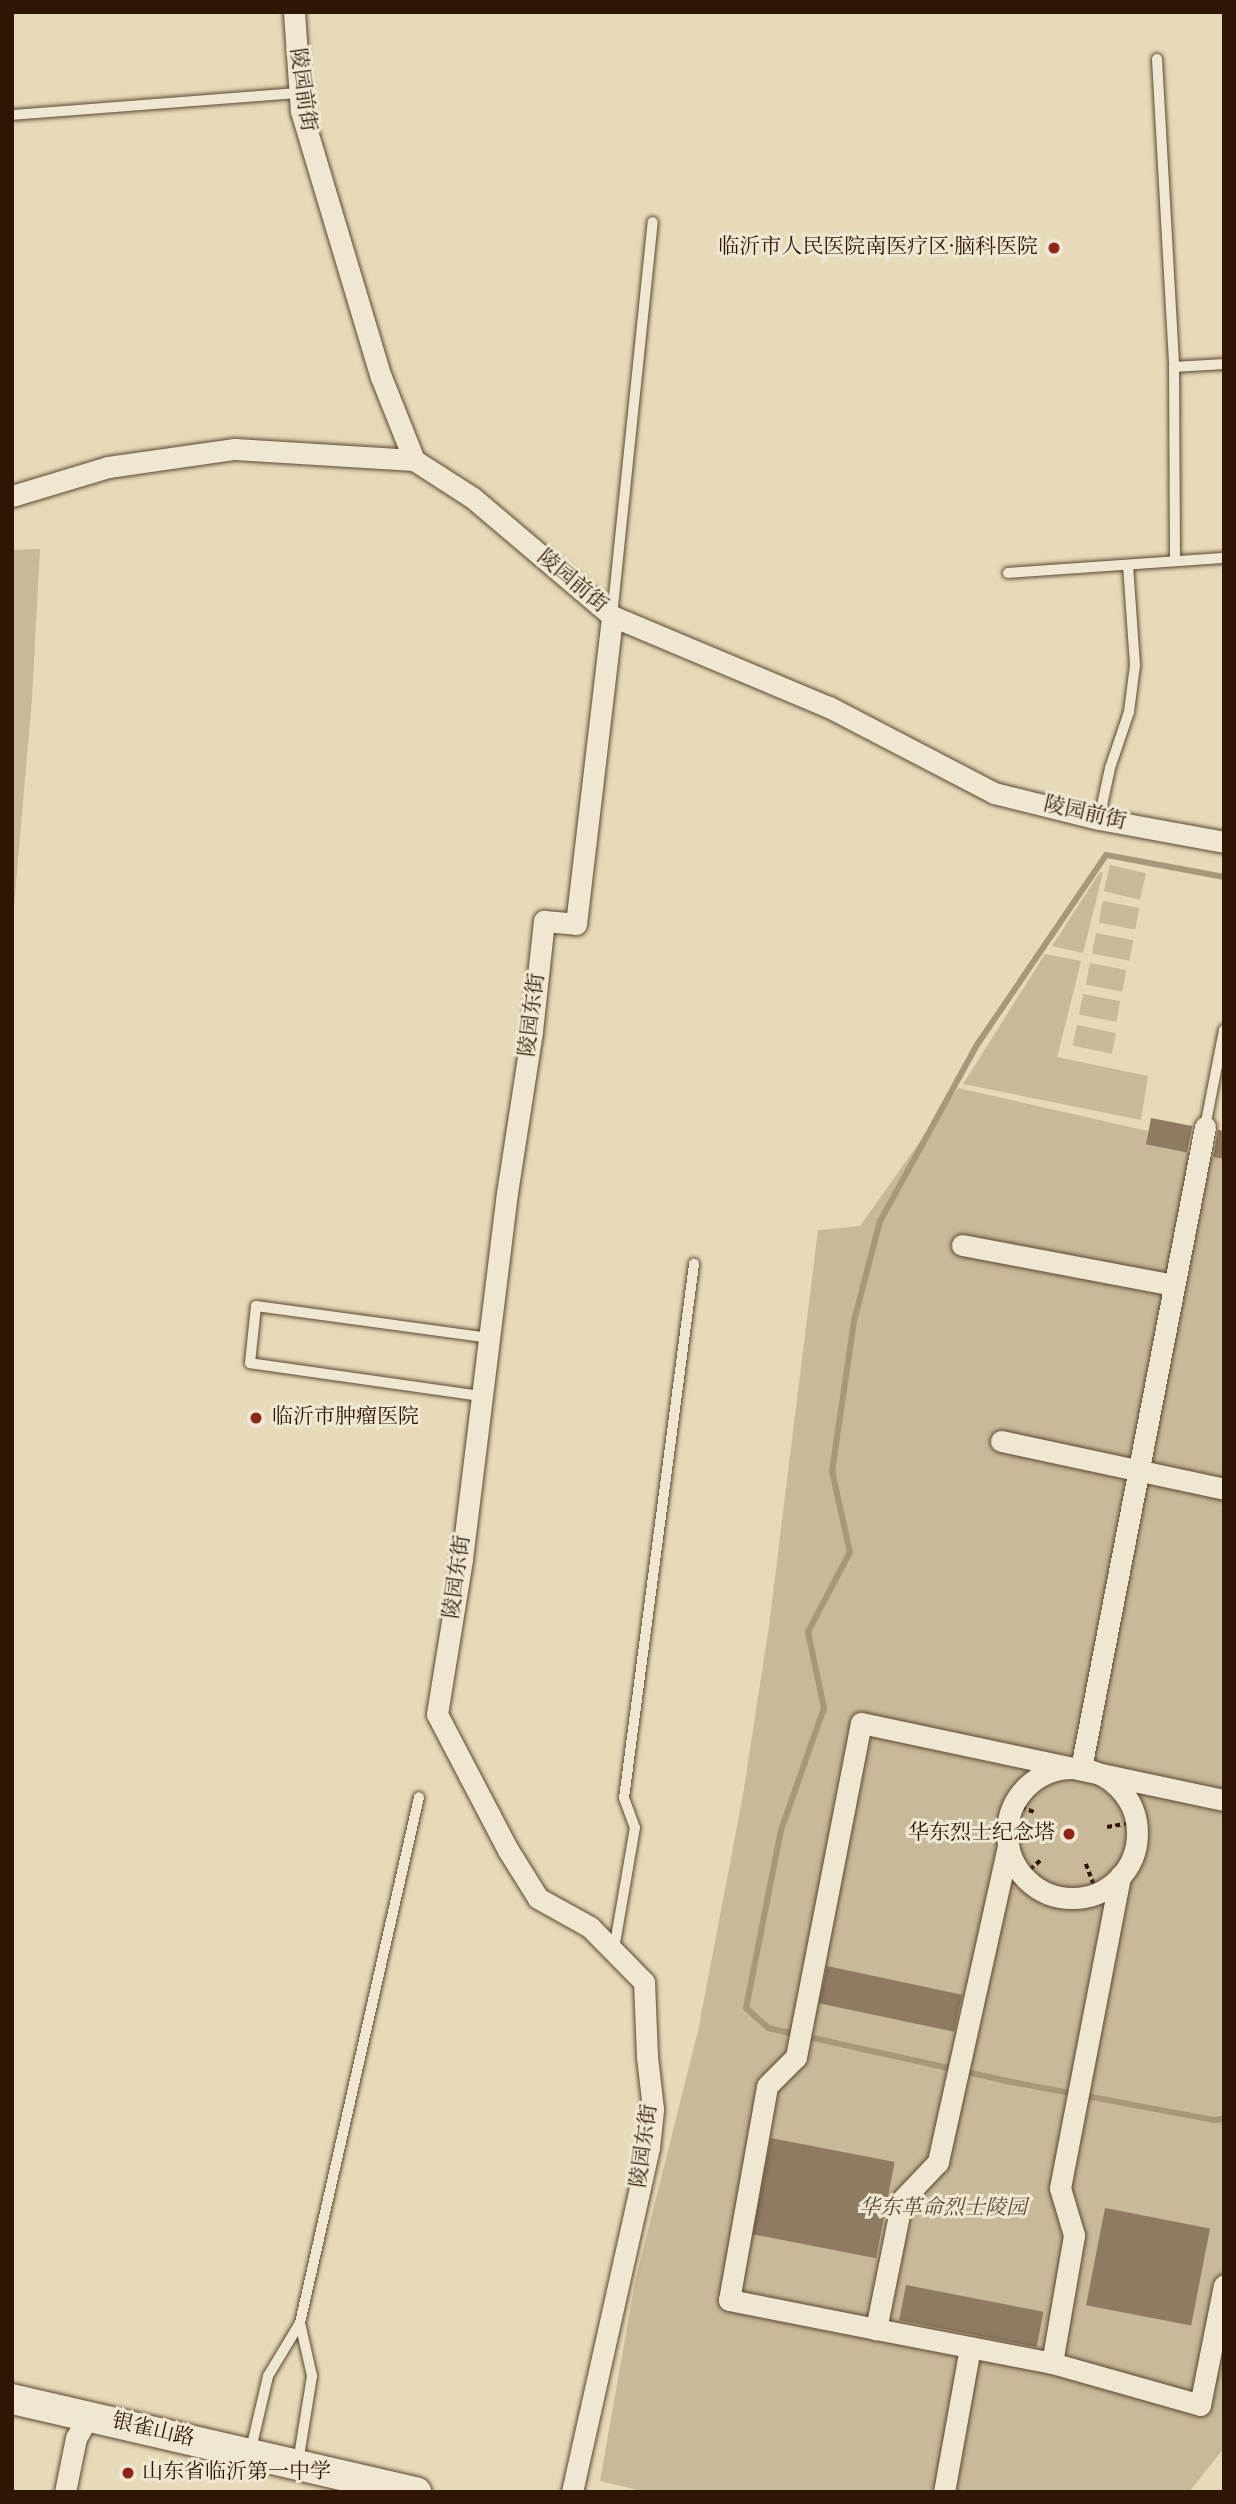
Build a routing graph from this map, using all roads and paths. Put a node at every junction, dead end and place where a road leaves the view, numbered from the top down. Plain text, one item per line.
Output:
1 (294, 12) edge
2 (1157, 58) dead end
3 (299, 93) junction
4 (12, 114) edge
5 (653, 222) dead end
6 (1224, 364) edge
7 (1174, 367) junction
8 (414, 460) junction
9 (12, 496) edge
10 (1224, 558) edge
11 (1175, 561) junction
12 (1128, 565) junction
13 (1008, 573) dead end
14 (612, 616) junction
15 (1099, 819) junction
16 (1224, 842) edge
17 (1224, 1030) edge
18 (1205, 1127) joint
19 (962, 1245) dead end
20 (694, 1264) dead end
21 (1173, 1285) junction
22 (489, 1338) junction
23 (481, 1396) junction
24 (1001, 1441) dead end
25 (1138, 1471) junction
26 (1224, 1489) edge
27 (1081, 1768) junction
28 (419, 1797) dead end
29 (1224, 1800) edge
30 (1013, 1804) junction
31 (1036, 1813) dead end
32 (1136, 1822) junction
33 (1107, 1827) dead end
34 (1008, 1846) junction
35 (1042, 1859) dead end
36 (1086, 1864) dead end
37 (1023, 1875) junction
38 (1120, 1876) junction
39 (1097, 1892) junction
40 (614, 1949) junction
41 (1224, 2285) edge
42 (300, 2323) junction
43 (876, 2329) junction
44 (970, 2347) junction
45 (1052, 2363) junction
46 (12, 2399) edge
47 (88, 2417) junction
48 (250, 2454) junction
49 (298, 2464) junction
50 (65, 2492) edge
51 (416, 2492) edge
52 (572, 2492) edge
53 (944, 2492) edge

1 - 3 street, 陵园前街
2 - 7 lane
3 - 4 lane
3 - 8 street, 陵园前街
5 - 14 lane
6 - 7 lane
7 - 11 lane
8 - 9 street
8 - 14 street, 陵园前街
10 - 11 lane
11 - 12 lane
12 - 13 lane
12 - 15 lane
14 - 15 street, 陵园前街
14 - 22 street, 陵园东街
15 - 16 street, 陵园前街
17 - 18 lane
18 - 21 street
19 - 21 street
20 - 40 lane
21 - 25 street
22 - 23 street, 陵园东街
22 - 23 lane
23 - 40 street, 陵园东街
24 - 25 street
25 - 26 street
25 - 27 street
27 - 29 street
27 - 30 street
27 - 32 street
27 - 43 street
28 - 42 lane
30 - 31 path
30 - 34 street
32 - 33 path
32 - 38 street
34 - 37 street
34 - 43 street
35 - 37 path
36 - 39 path
37 - 39 street
38 - 39 street
38 - 45 street
40 - 52 street, 陵园东街
41 - 45 street
42 - 48 lane
42 - 49 lane
43 - 44 street
44 - 45 street
44 - 53 street
46 - 47 main road, 银雀山路
47 - 48 main road, 银雀山路
47 - 50 street
48 - 49 main road, 银雀山路
49 - 51 main road, 银雀山路

